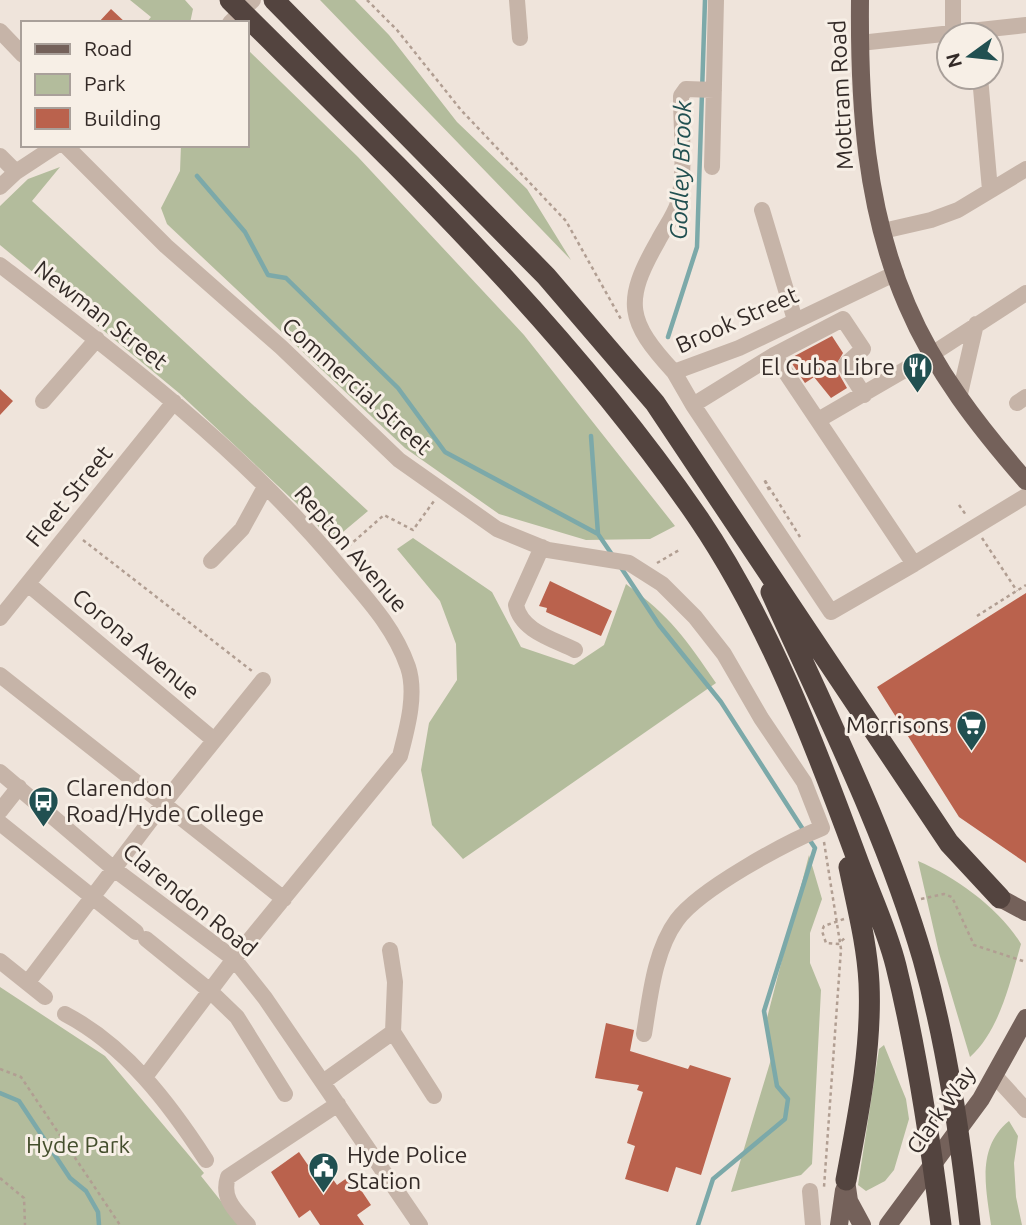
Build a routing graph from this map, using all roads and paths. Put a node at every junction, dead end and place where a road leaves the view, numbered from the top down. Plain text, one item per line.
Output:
1 (230, 0) edge
2 (253, 0) edge
3 (274, 0) edge
4 (367, 0) edge
5 (517, 0) edge
6 (716, 0) edge
7 (860, 0) edge
8 (953, 0) edge
9 (232, 21) edge
10 (953, 21) edge
11 (1026, 25) edge
12 (1005, 28) edge
13 (0, 31) edge
14 (935, 35) edge
15 (520, 38) dead end
16 (860, 43) junction
17 (21, 53) edge
18 (713, 90) junction
19 (981, 91) edge
20 (54, 147) edge
21 (67, 147) edge
22 (0, 156) edge
23 (712, 167) dead end
24 (1026, 169) edge
25 (16, 172) junction
26 (0, 187) edge
27 (990, 190) junction
28 (762, 209) dead end
29 (883, 231) junction
30 (0, 265) edge
31 (896, 273) junction
32 (1026, 293) edge
33 (795, 320) junction
34 (976, 324) junction
35 (626, 327) dead end
36 (97, 339) junction
37 (932, 354) junction
38 (774, 355) junction
39 (674, 372) junction
40 (864, 394) junction
41 (959, 398) junction
42 (43, 401) dead end
43 (174, 402) junction
44 (694, 405) junction
45 (820, 419) junction
46 (1026, 481) edge
47 (265, 487) junction
48 (442, 490) junction
49 (1026, 496) edge
50 (959, 505) dead end
51 (974, 528) junction
52 (71, 530) junction
53 (744, 533) junction
54 (542, 547) junction
55 (681, 549) dead end
56 (334, 559) junction
57 (211, 561) dead end
58 (915, 564) junction
59 (647, 575) junction
60 (27, 584) junction
61 (1026, 585) edge
62 (1017, 591) junction
63 (977, 617) dead end
64 (0, 618) edge
65 (575, 650) dead end
66 (0, 675) edge
67 (263, 680) joint
68 (214, 740) junction
69 (0, 772) edge
70 (19, 787) junction
71 (834, 796) junction
72 (163, 804) junction
73 (0, 811) edge
74 (0, 823) edge
75 (822, 828) junction
76 (114, 869) junction
77 (93, 897) junction
78 (1000, 898) joint
79 (284, 899) junction
80 (1026, 912) edge
81 (974, 945) dead end
82 (390, 950) dead end
83 (234, 959) junction
84 (0, 961) edge
85 (1026, 962) edge
86 (28, 982) junction
87 (211, 991) junction
88 (45, 997) dead end
89 (65, 1014) dead end
90 (1026, 1018) edge
91 (393, 1032) junction
92 (644, 1034) dead end
93 (0, 1069) edge
94 (995, 1076) junction
95 (145, 1077) junction
96 (323, 1082) junction
97 (285, 1094) dead end
98 (434, 1096) dead end
99 (338, 1104) junction
100 (1026, 1110) edge
101 (206, 1160) dead end
102 (0, 1178) edge
103 (846, 1180) junction
104 (817, 1190) joint
105 (25, 1225) edge
106 (120, 1225) edge
107 (248, 1225) edge
108 (419, 1225) edge
109 (813, 1225) edge
110 (839, 1225) edge
111 (862, 1225) edge
112 (888, 1225) edge
113 (941, 1225) edge
114 (970, 1225) edge

1 - 71 highway
2 - 9 street
3 - 53 highway
4 - 35 path
5 - 15 street
6 - 18 street
7 - 16 main road, Mottram Road
8 - 10 street
11 - 12 street
13 - 17 street
14 - 16 street
16 - 29 main road, Mottram Road
18 - 23 street
18 - 39 street, Brook Street
19 - 27 street
20 - 25 street
21 - 48 street, Commercial Street
22 - 25 street
24 - 27 street
25 - 26 street
27 - 29 street
28 - 33 street
29 - 31 main road, Mottram Road
30 - 36 street, Newman Street
31 - 33 street, Brook Street
31 - 37 main road, Mottram Road
32 - 34 street
33 - 39 street, Brook Street
34 - 37 street
34 - 41 street
36 - 42 street
36 - 43 street, Newman Street
37 - 40 street
37 - 41 main road, Mottram Road
38 - 40 street
38 - 44 street
38 - 45 street
39 - 44 street
40 - 45 street
41 - 46 main road, Mottram Road
43 - 47 street, Repton Avenue
43 - 52 street, Fleet Street
44 - 58 street
45 - 58 street
47 - 56 street, Repton Avenue
47 - 57 street
48 - 54 street, Commercial Street
48 - 56 path
49 - 51 street
50 - 51 path
51 - 58 street
51 - 62 path
52 - 60 street, Fleet Street
52 - 67 path
53 - 78 highway
53 - 114 highway
54 - 59 street, Commercial Street
54 - 65 street
55 - 59 path
56 - 79 street, Repton Avenue
59 - 75 street, Commercial Street
60 - 64 street, Fleet Street
60 - 68 street, Corona Avenue
61 - 62 path
62 - 63 path
66 - 72 street
67 - 68 street
68 - 72 street
69 - 70 street, Clarendon Road
70 - 73 street
70 - 76 street, Clarendon Road
71 - 103 highway
71 - 113 highway
72 - 76 street
72 - 79 street
74 - 77 street
75 - 92 street
75 - 104 path
76 - 77 street
76 - 83 street, Clarendon Road
77 - 86 street
77 - 87 street
78 - 80 main road
79 - 83 street, Repton Avenue
81 - 85 path
82 - 91 street
83 - 87 street, Repton Avenue
83 - 96 street, Clarendon Road
84 - 86 street
86 - 88 street
87 - 95 street, Repton Avenue
87 - 97 street
89 - 95 street
90 - 94 main road, Clark Way
91 - 96 street
91 - 98 street
93 - 106 path
94 - 100 street
94 - 112 main road, Clark Way
95 - 101 street
96 - 99 street, Clarendon Road
99 - 107 street
99 - 108 street, Clarendon Road
102 - 105 path
103 - 110 main road
103 - 111 main road
104 - 109 street

